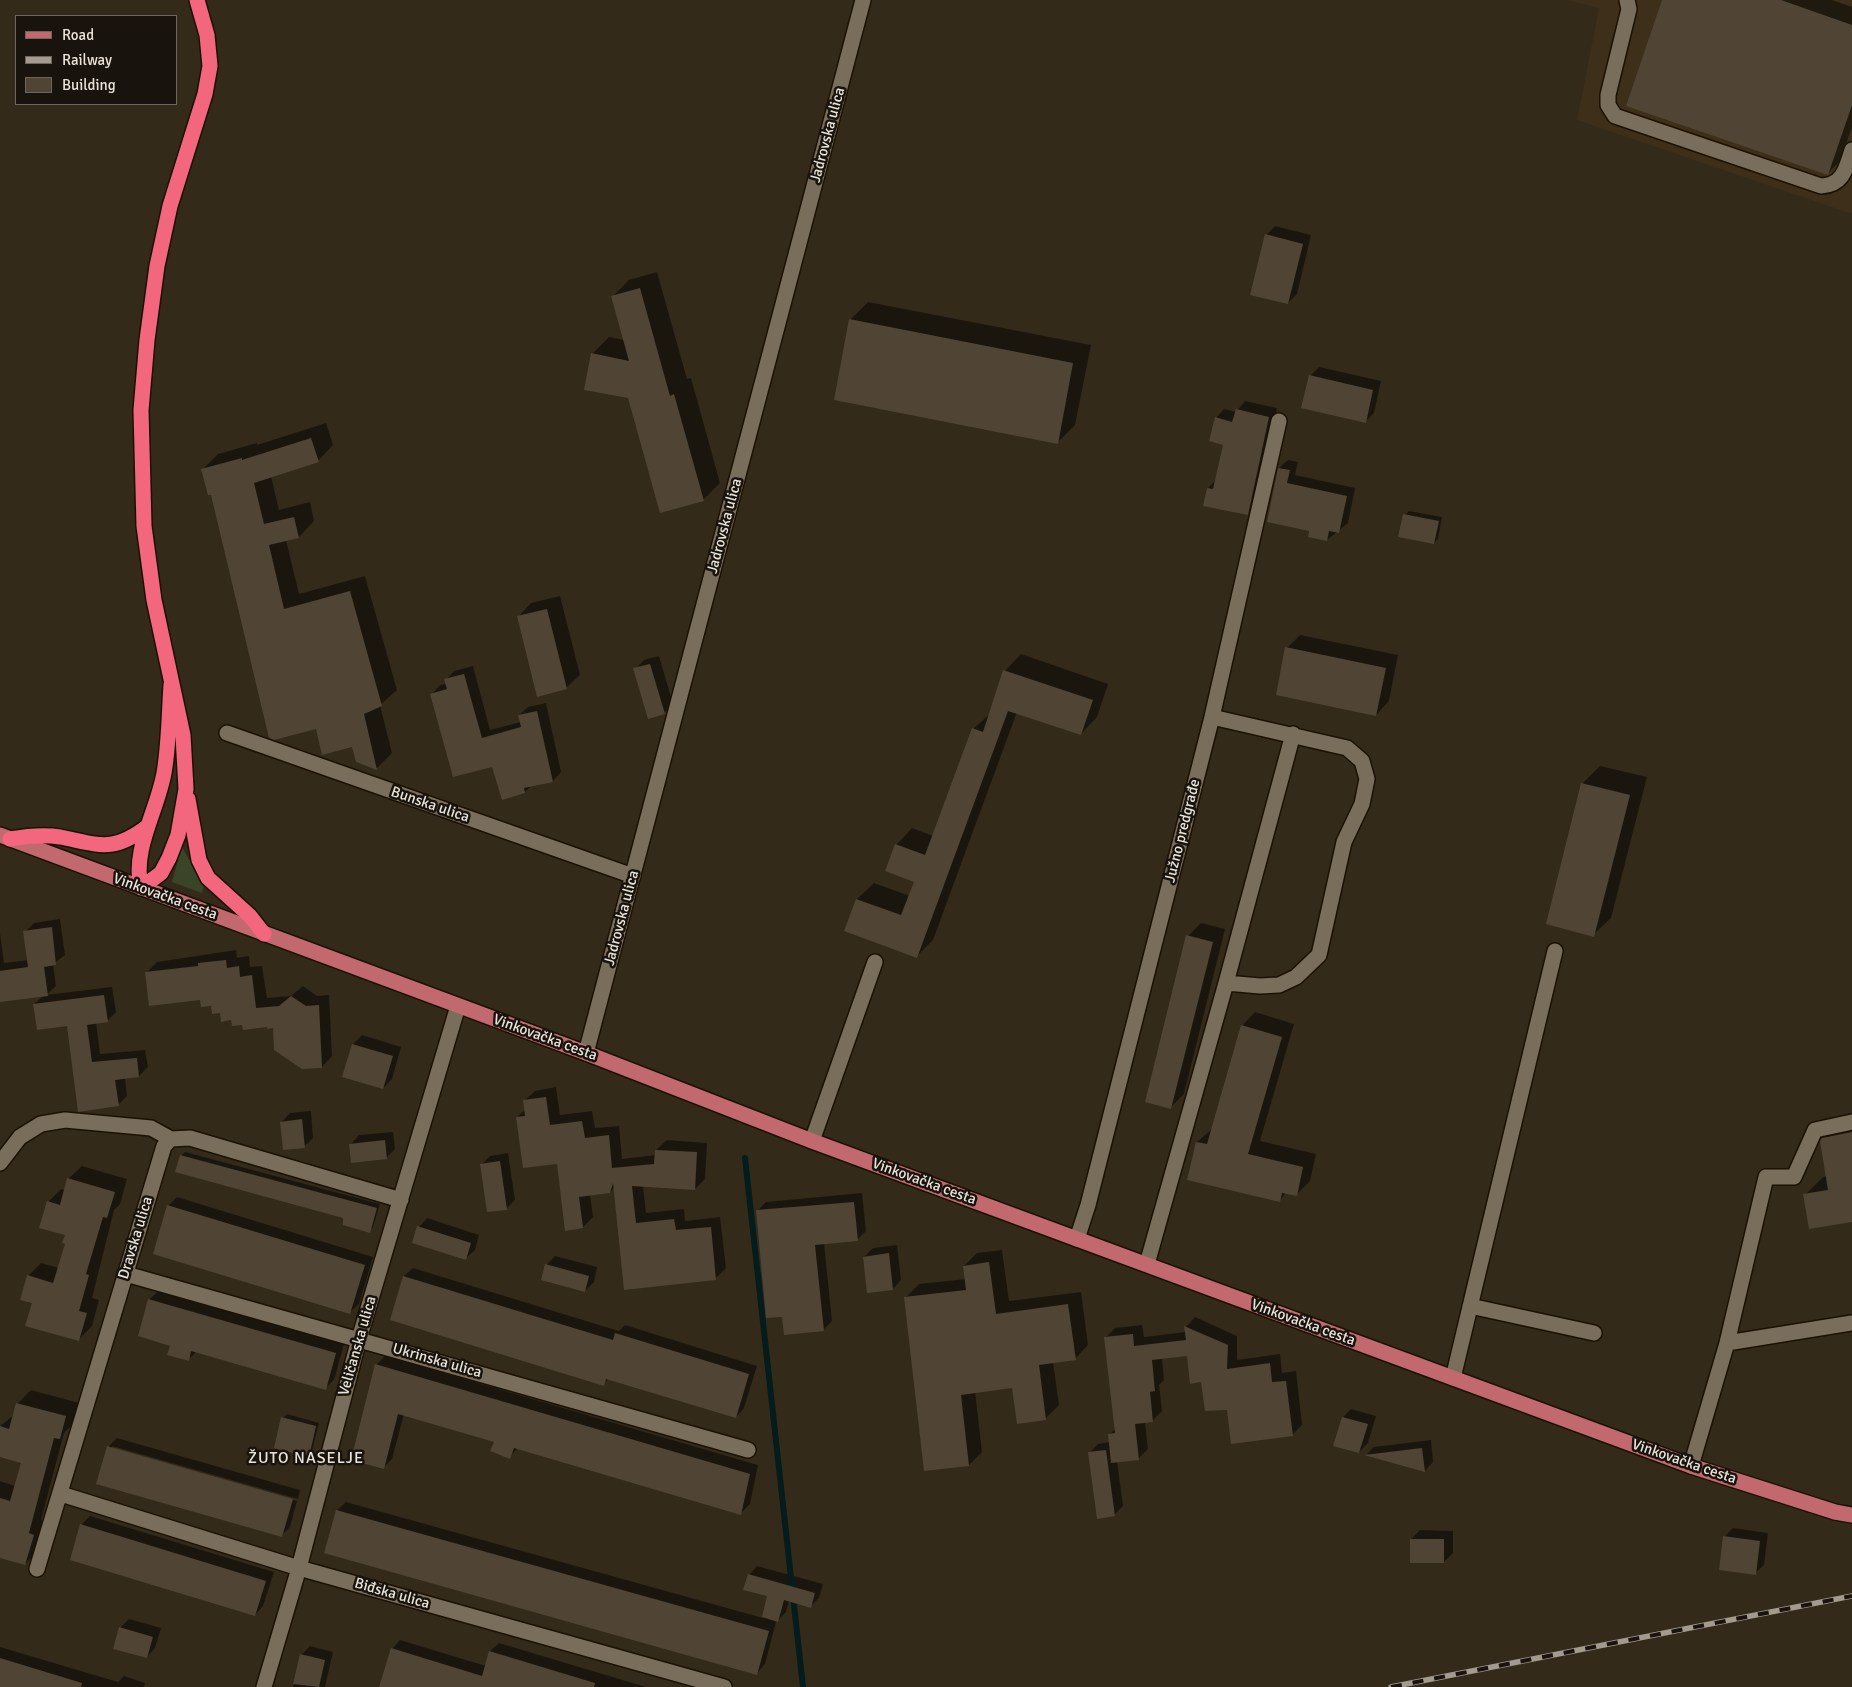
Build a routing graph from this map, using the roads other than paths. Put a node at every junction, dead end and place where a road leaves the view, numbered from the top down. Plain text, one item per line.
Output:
1 (197, 0) edge
2 (863, 0) edge
3 (1626, 0) edge
4 (1852, 150) edge
5 (1279, 421) dead end
6 (171, 685) junction
7 (1212, 717) junction
8 (227, 733) dead end
9 (1292, 734) junction
10 (186, 789) junction
11 (148, 826) junction
12 (5, 837) edge
13 (633, 876) junction
14 (141, 888) junction
15 (264, 934) junction
16 (1555, 951) dead end
17 (875, 962) dead end
18 (1226, 983) junction
19 (458, 1006) junction
20 (586, 1053) junction
21 (1852, 1122) edge
22 (171, 1139) junction
23 (812, 1141) junction
24 (0, 1163) edge
25 (401, 1200) junction
26 (1077, 1239) junction
27 (1147, 1264) junction
28 (126, 1274) junction
29 (1470, 1306) junction
30 (1852, 1324) edge
31 (1594, 1333) dead end
32 (360, 1339) junction
33 (1727, 1344) junction
34 (1453, 1378) junction
35 (748, 1450) dead end
36 (1691, 1466) junction
37 (61, 1494) junction
38 (1852, 1515) edge
39 (299, 1568) junction
40 (38, 1569) dead end
41 (264, 1687) edge
42 (724, 1687) edge

1 - 6 highway
2 - 13 street, Jadrovska ulica
3 - 4 street
5 - 7 street, Južno predgrađe
6 - 10 highway
6 - 11 highway
7 - 9 street
7 - 26 street, Južno predgrađe
8 - 13 street, Bunska ulica
9 - 18 street
9 - 18 street
10 - 14 highway
10 - 15 highway
11 - 12 highway
11 - 14 highway
12 - 14 main road, Vinkovačka cesta
13 - 20 street, Jadrovska ulica
14 - 15 main road, Vinkovačka cesta
15 - 19 main road, Vinkovačka cesta
16 - 29 street
17 - 23 street
18 - 27 street
19 - 20 main road, Vinkovačka cesta
19 - 25 street, Veličanska ulica
20 - 23 main road, Vinkovačka cesta
21 - 33 street
22 - 24 street
22 - 25 street
22 - 28 street, Dravska ulica
23 - 26 main road, Vinkovačka cesta
25 - 32 street, Veličanska ulica
26 - 27 main road, Vinkovačka cesta
27 - 34 main road, Vinkovačka cesta
28 - 32 street, Ukrinska ulica
28 - 37 street, Dravska ulica
29 - 31 street
29 - 34 street
30 - 33 street
32 - 35 street, Ukrinska ulica
32 - 39 street, Veličanska ulica
33 - 36 street
34 - 36 main road, Vinkovačka cesta
36 - 38 main road, Vinkovačka cesta
37 - 39 street, Biđska ulica
37 - 40 street, Dravska ulica
39 - 41 street, Veličanska ulica
39 - 42 street, Biđska ulica

